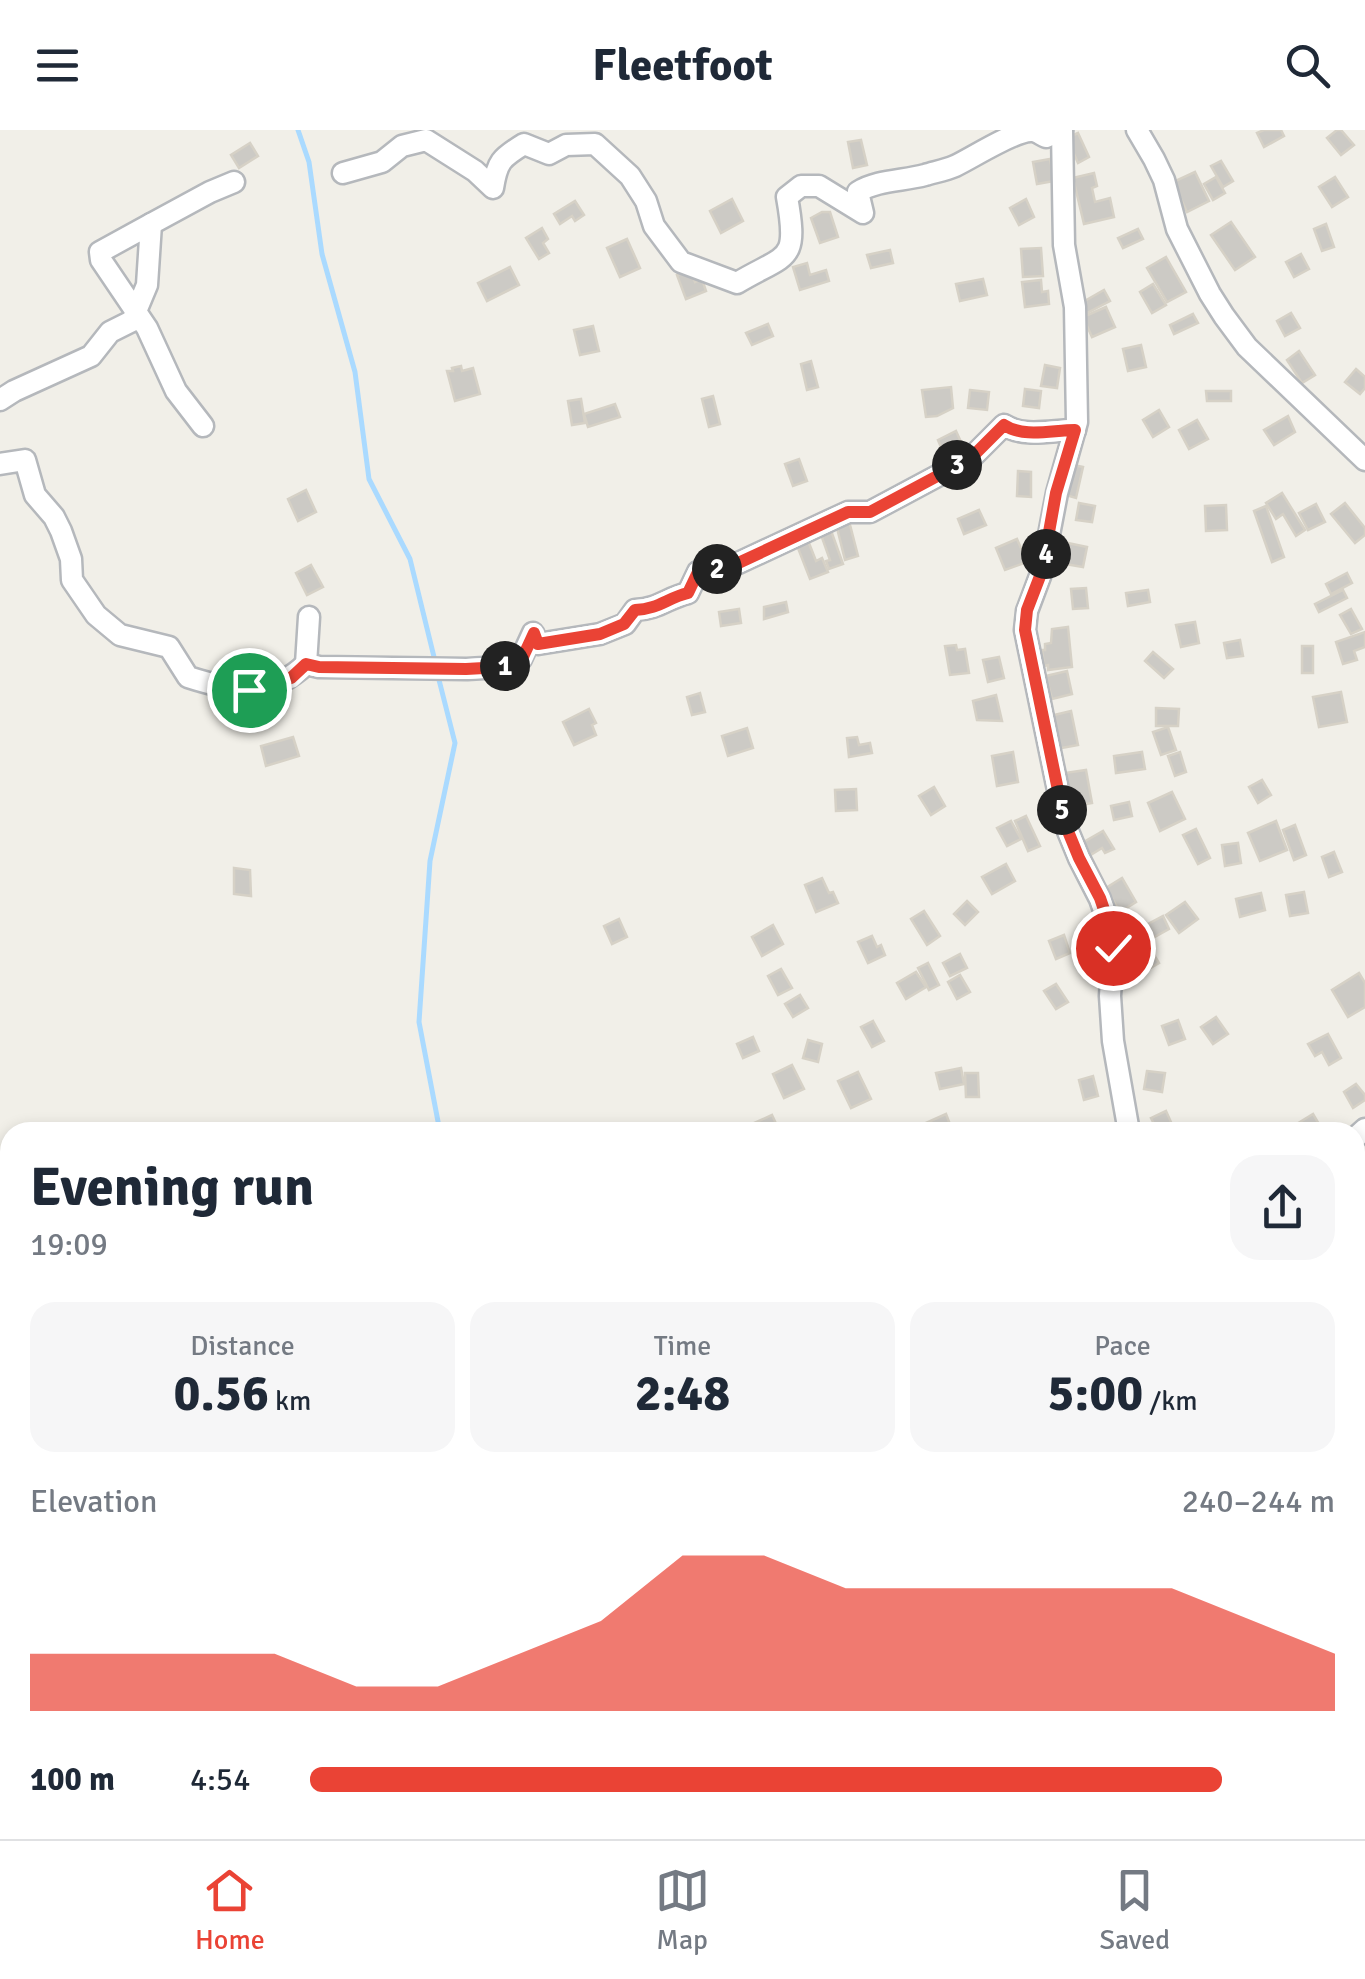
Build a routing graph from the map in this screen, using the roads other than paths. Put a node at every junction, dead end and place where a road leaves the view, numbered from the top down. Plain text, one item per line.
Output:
1 (1062, 130) edge
2 (1137, 130) edge
3 (343, 173) dead end
4 (234, 182) dead end
5 (152, 224) junction
6 (136, 312) junction
7 (0, 400) edge
8 (202, 426) dead end
9 (1075, 430) junction
10 (1364, 458) edge
11 (0, 464) edge
12 (309, 618) dead end
13 (306, 664) junction
14 (1127, 1122) edge

1 - 3 street
1 - 9 street
2 - 10 street
4 - 5 street
5 - 6 street
5 - 6 street
6 - 7 street
6 - 8 street
9 - 13 street
9 - 14 street
11 - 13 street
12 - 13 street

